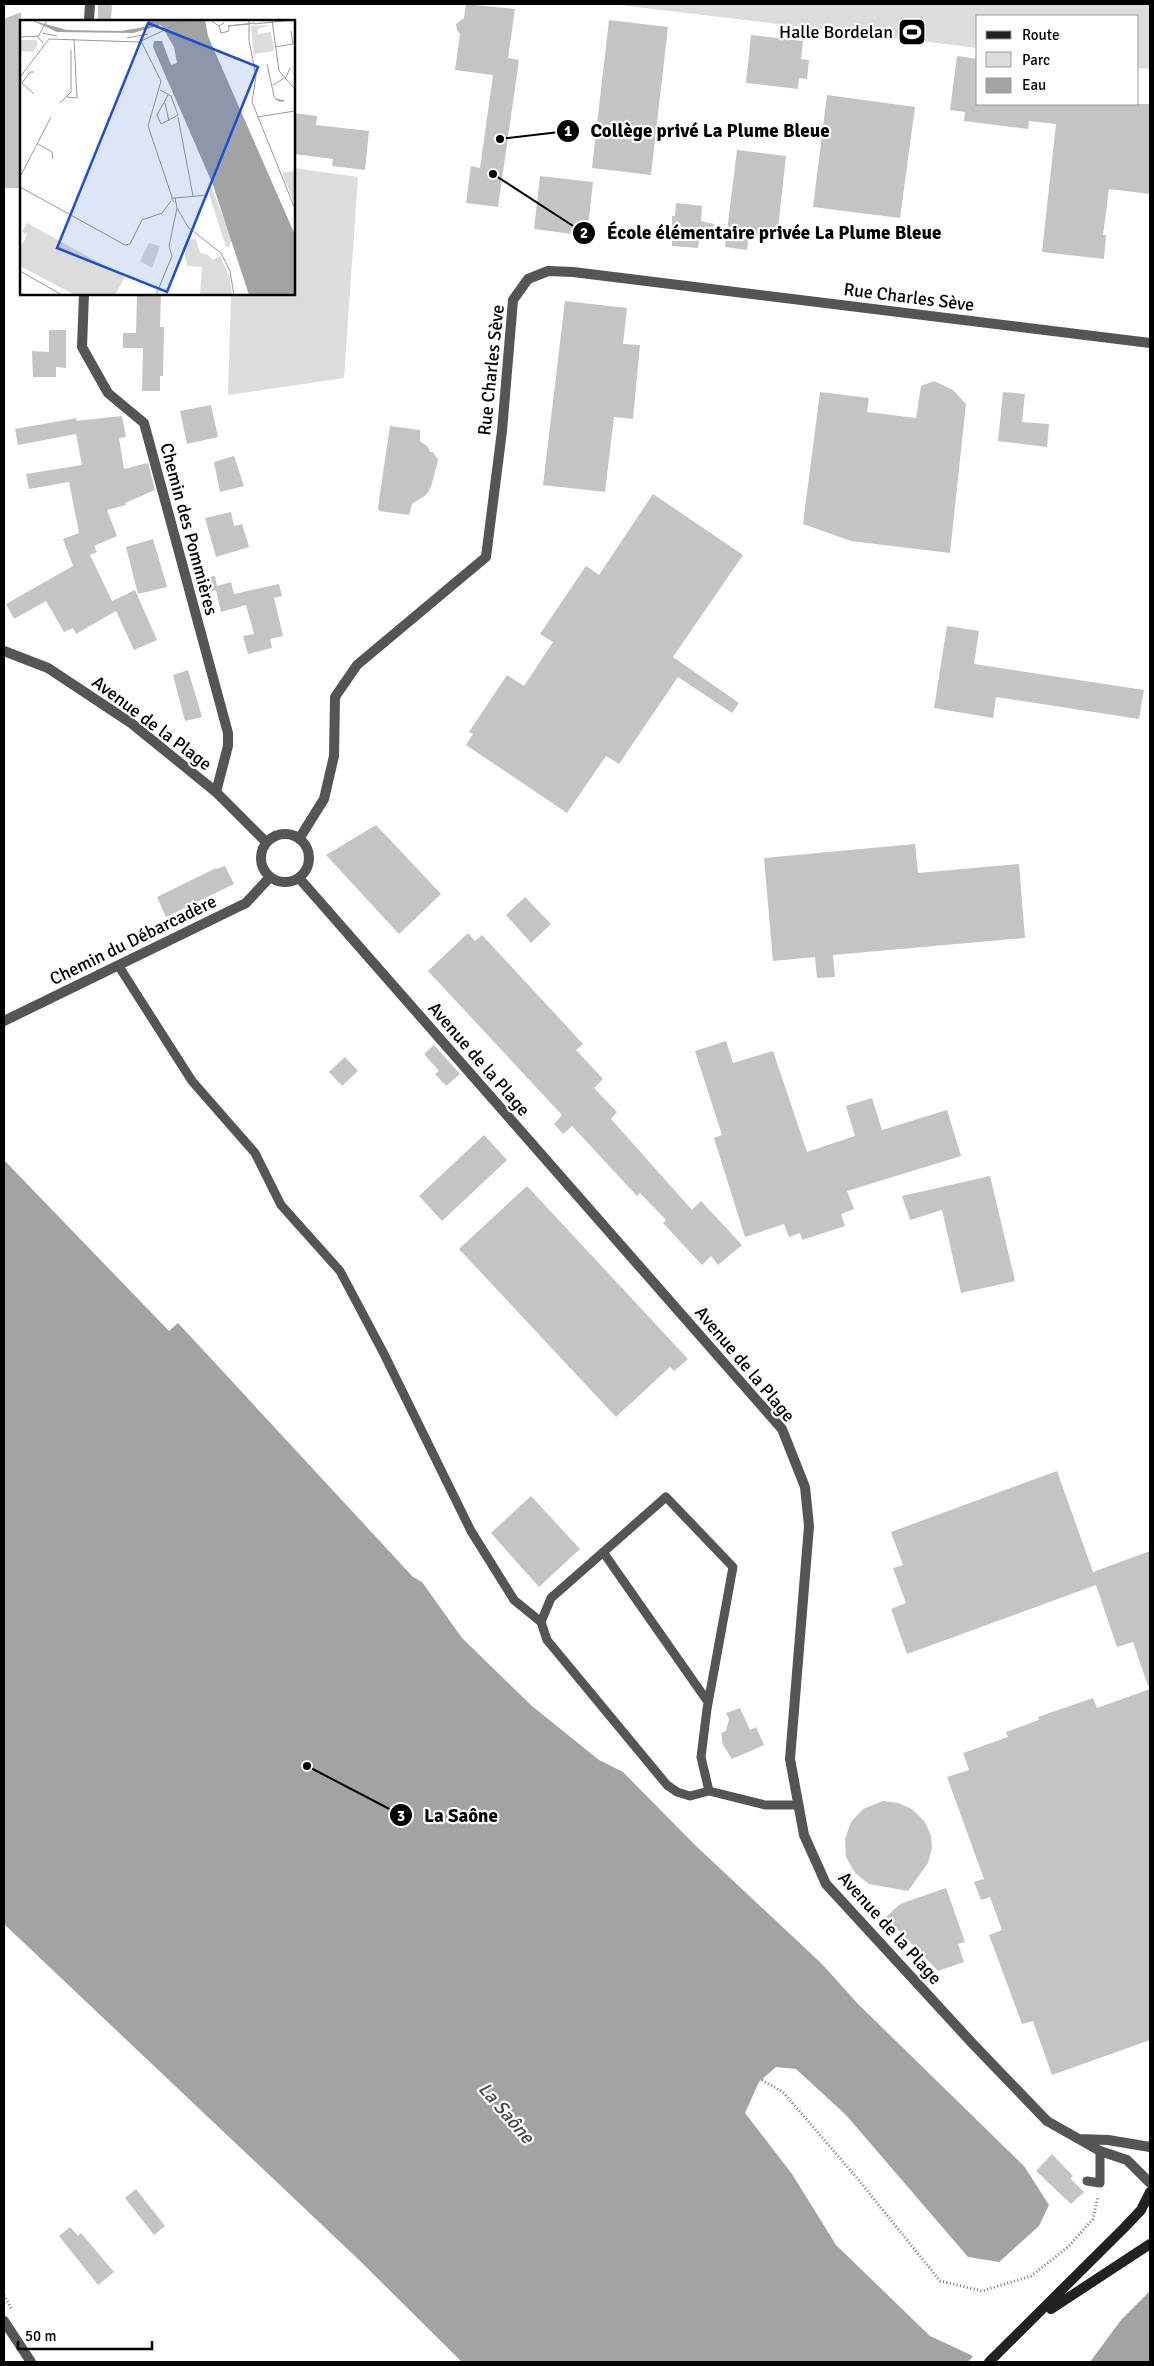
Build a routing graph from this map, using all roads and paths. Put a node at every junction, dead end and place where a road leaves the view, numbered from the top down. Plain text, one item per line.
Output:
1 (90, 4) edge
2 (90, 20) edge
3 (84, 295) edge
4 (1150, 343) edge
5 (4, 651) edge
6 (216, 792) junction
7 (299, 839) junction
8 (266, 842) junction
9 (270, 877) junction
10 (298, 878) junction
11 (118, 966) junction
12 (4, 1021) edge
13 (603, 1552) junction
14 (541, 1622) junction
15 (708, 1702) junction
16 (709, 1791) junction
17 (798, 1806) junction
18 (762, 2080) dead end
19 (1078, 2139) junction
20 (1150, 2147) edge
21 (1100, 2151) junction
22 (1087, 2182) dead end
23 (1100, 2183) junction
24 (1150, 2184) edge
25 (1150, 2193) edge
26 (1150, 2244) edge
27 (4, 2321) edge
28 (1022, 2330) junction
29 (31, 2362) edge
30 (989, 2362) edge

1 - 2 street
3 - 6 street, Chemin des Pommières
4 - 7 street, Rue Charles Sève
5 - 6 street, Avenue de la Plage
6 - 8 street, Avenue de la Plage
7 - 8 street
7 - 10 street
8 - 9 street
9 - 10 street
9 - 11 street, Chemin du Débarcadère
10 - 17 street, Avenue de la Plage
11 - 12 street, Chemin du Débarcadère
11 - 14 lane
13 - 14 lane
13 - 15 lane
13 - 15 lane
14 - 16 lane
15 - 16 lane
16 - 17 lane
17 - 19 street, Avenue de la Plage
18 - 23 path
19 - 20 street, Avenue de la Plage
19 - 21 street, Avenue de la Plage
21 - 23 lane
21 - 24 street, Avenue de la Plage
22 - 23 lane
24 - 25 main road
25 - 28 main road
26 - 28 main road
27 - 29 street
28 - 30 main road

